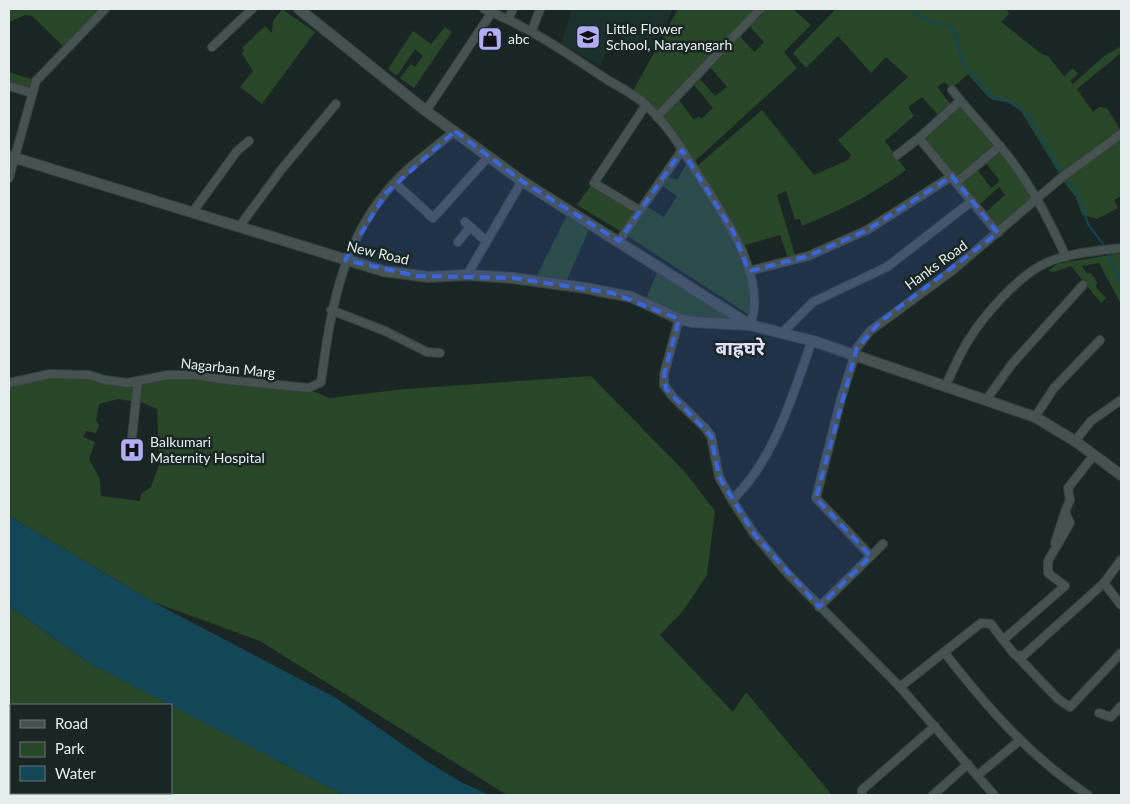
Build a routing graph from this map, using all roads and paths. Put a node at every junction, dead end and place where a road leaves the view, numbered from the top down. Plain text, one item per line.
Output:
1 (105, 9) edge
2 (252, 9) edge
3 (299, 9) edge
4 (513, 9) edge
5 (540, 9) edge
6 (760, 9) edge
7 (488, 10) edge
8 (508, 19) junction
9 (531, 33) junction
10 (212, 48) dead end
11 (9, 86) edge
12 (952, 90) dead end
13 (32, 93) junction
14 (960, 101) junction
15 (336, 104) dead end
16 (646, 105) junction
17 (426, 111) junction
18 (657, 117) junction
19 (455, 131) junction
20 (1121, 134) edge
21 (919, 138) junction
22 (250, 140) dead end
23 (1000, 146) junction
24 (682, 150) junction
25 (897, 155) dead end
26 (490, 156) junction
27 (12, 157) edge
28 (9, 178) edge
29 (954, 179) junction
30 (522, 181) junction
31 (395, 183) junction
32 (1037, 199) junction
33 (972, 200) junction
34 (638, 210) junction
35 (192, 213) junction
36 (239, 228) junction
37 (998, 233) junction
38 (486, 241) junction
39 (619, 241) junction
40 (458, 242) dead end
41 (1121, 248) edge
42 (1066, 257) junction
43 (345, 260) junction
44 (749, 271) junction
45 (468, 275) junction
46 (1083, 284) dead end
47 (331, 310) junction
48 (679, 319) junction
49 (750, 326) junction
50 (783, 332) junction
51 (1100, 340) dead end
52 (812, 341) junction
53 (440, 353) dead end
54 (855, 355) junction
55 (138, 380) junction
56 (9, 383) edge
57 (945, 386) junction
58 (986, 400) junction
59 (1121, 400) edge
60 (1035, 417) junction
61 (132, 436) dead end
62 (1075, 441) junction
63 (1094, 455) junction
64 (1121, 475) edge
65 (732, 500) junction
66 (882, 544) dead end
67 (871, 556) junction
68 (1121, 560) edge
69 (1104, 583) junction
70 (1121, 605) edge
71 (819, 607) junction
72 (1003, 640) junction
73 (944, 652) junction
74 (1121, 653) edge
75 (1018, 657) junction
76 (900, 687) junction
77 (1121, 706) edge
78 (1099, 713) dead end
79 (935, 726) junction
80 (1020, 741) junction
81 (968, 764) junction
82 (978, 775) junction
83 (862, 795) edge
84 (933, 795) edge
85 (994, 795) edge
86 (1088, 795) edge

1 - 13 street
2 - 10 street
3 - 17 street
4 - 8 street
5 - 9 street
6 - 18 street
7 - 8 street
7 - 17 street
8 - 9 street
9 - 16 street
11 - 13 street
12 - 14 street
13 - 27 street
14 - 21 street
14 - 23 street
15 - 36 street
16 - 18 street
16 - 34 street
17 - 19 street
18 - 24 street
19 - 26 street
19 - 31 street, Nagarban Marg
20 - 32 street, Hanks Road
21 - 25 street
21 - 29 street
22 - 35 street
23 - 29 street
23 - 32 street
24 - 34 street
24 - 44 street
26 - 30 street
26 - 31 street
27 - 28 street
27 - 35 street, New Road
29 - 33 street
29 - 44 street
30 - 38 street
30 - 39 street
31 - 43 street, Nagarban Marg
32 - 37 street, Hanks Road
32 - 42 street
33 - 37 street
33 - 50 street
34 - 39 street
35 - 36 street, New Road
36 - 43 street, New Road
37 - 54 street, Hanks Road
38 - 40 street
38 - 45 street
39 - 49 street
41 - 42 street
42 - 57 street
43 - 45 street, New Road
43 - 47 street, Nagarban Marg
44 - 49 street
45 - 48 street, New Road
46 - 58 street
47 - 53 street
47 - 55 street, Nagarban Marg
48 - 49 street, New Road
48 - 65 street
49 - 50 street
50 - 52 street
51 - 60 street
52 - 54 street
52 - 65 street
54 - 57 street
54 - 67 street, Hanks Road
55 - 56 street, Nagarban Marg
55 - 61 street
57 - 58 street
58 - 60 street
59 - 62 street
60 - 62 street
62 - 63 street
63 - 64 street
63 - 72 street
65 - 71 street
66 - 67 street
67 - 71 street
68 - 69 street
69 - 70 street
69 - 75 street
71 - 76 street
72 - 73 street
72 - 75 street
73 - 76 street
73 - 80 street
74 - 75 street
76 - 79 street
77 - 78 street
79 - 81 street
79 - 83 street
80 - 82 street
80 - 86 street
81 - 82 street
81 - 84 street
82 - 85 street

